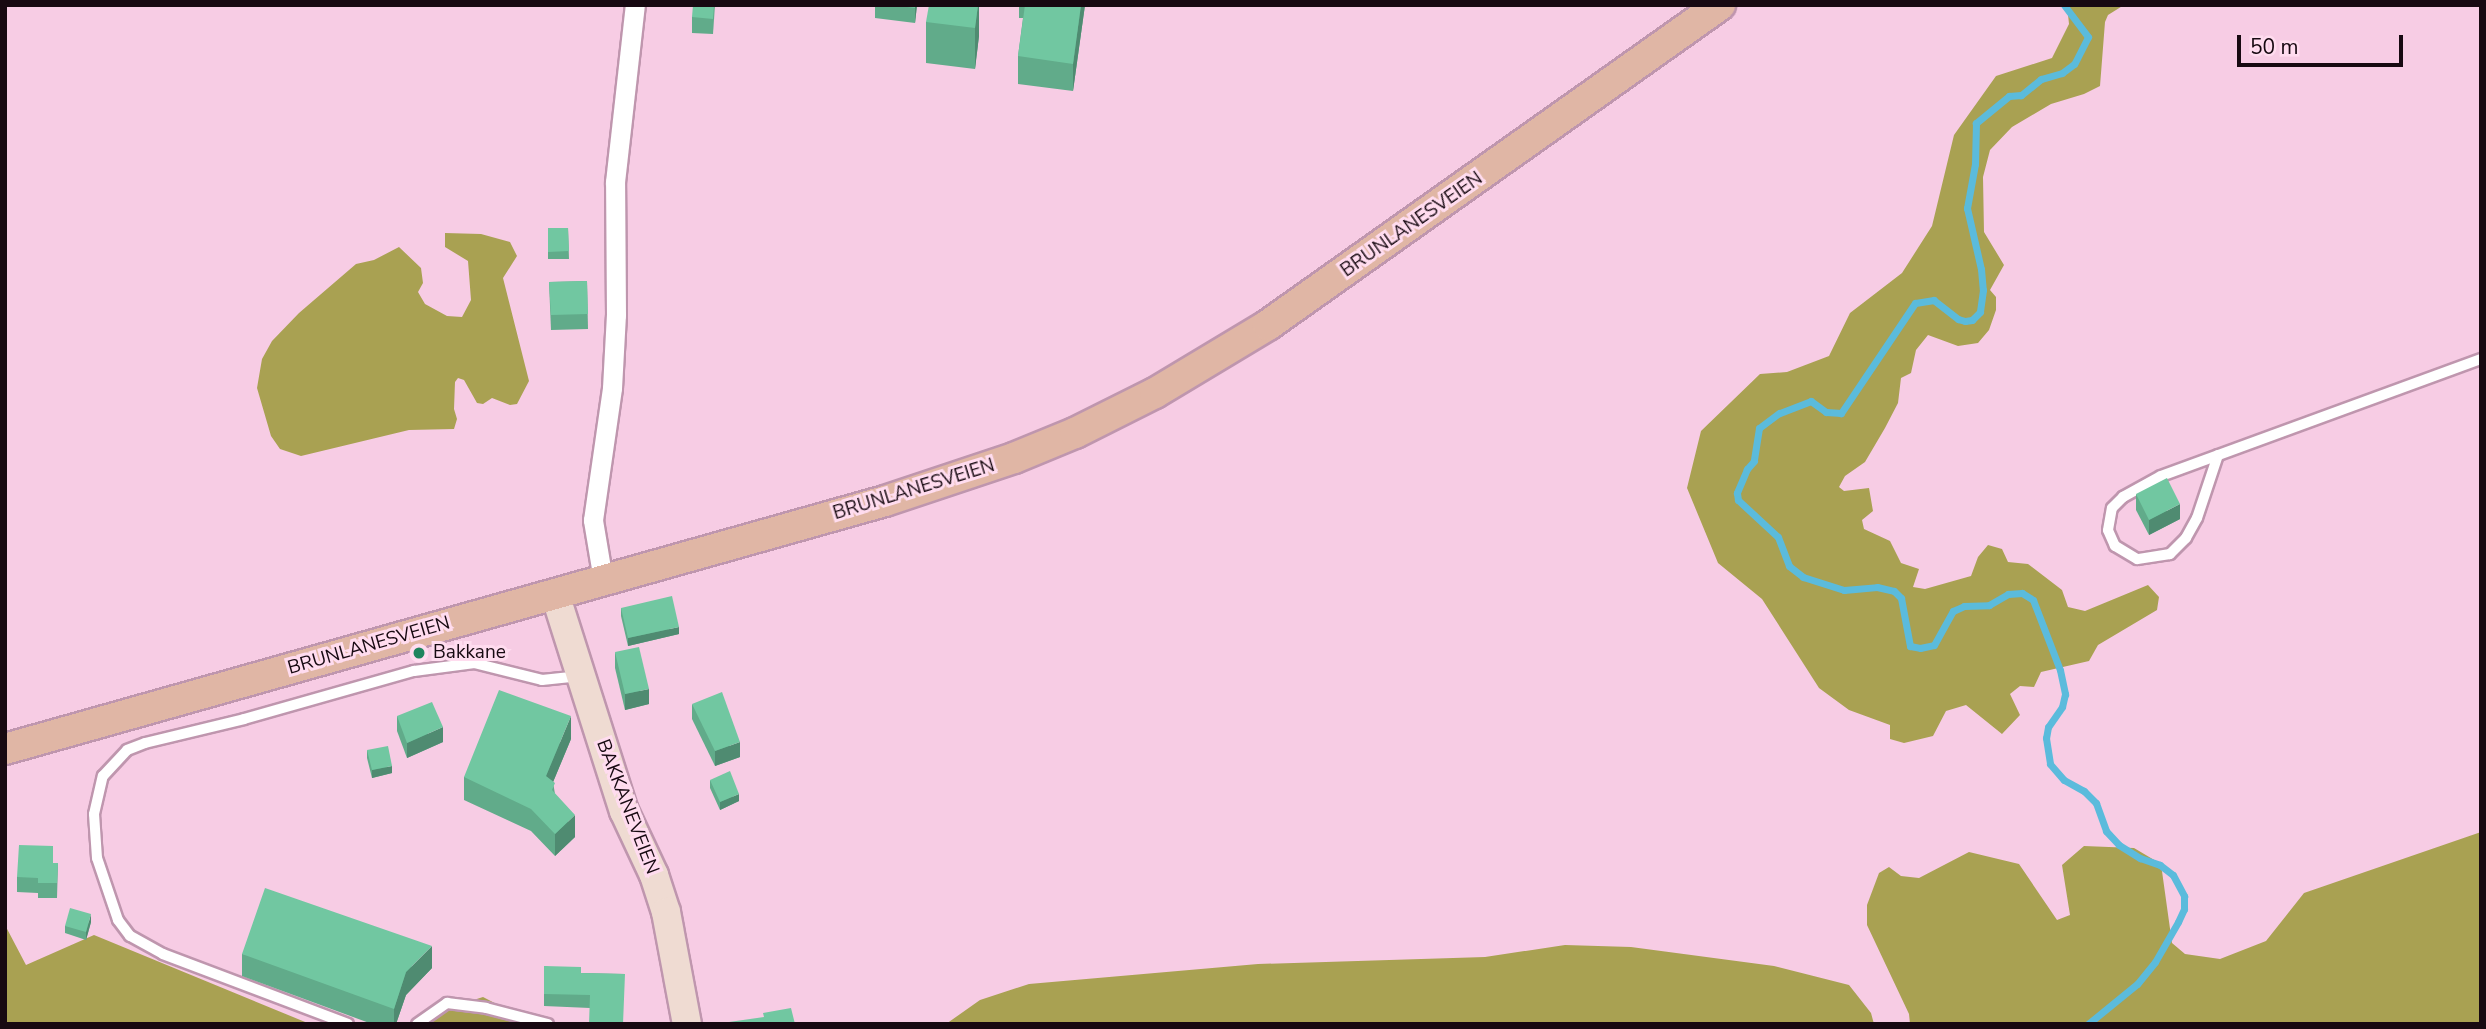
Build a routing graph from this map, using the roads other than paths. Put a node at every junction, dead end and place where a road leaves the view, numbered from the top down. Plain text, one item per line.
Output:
1 (635, 5) edge
2 (1720, 5) edge
3 (2481, 359) edge
4 (2218, 455) junction
5 (603, 580) junction
6 (555, 594) junction
7 (581, 675) junction
8 (5, 749) edge
9 (348, 1024) edge
10 (418, 1024) edge
11 (548, 1024) edge
12 (687, 1024) edge

1 - 5 street
2 - 5 main road, BRUNLANESVEIEN
3 - 4 lane
4 - 4 lane
5 - 6 main road, BRUNLANESVEIEN
6 - 7 street, BAKKANEVEIEN
6 - 8 main road, BRUNLANESVEIEN
7 - 9 lane
7 - 12 street, BAKKANEVEIEN
10 - 11 lane

